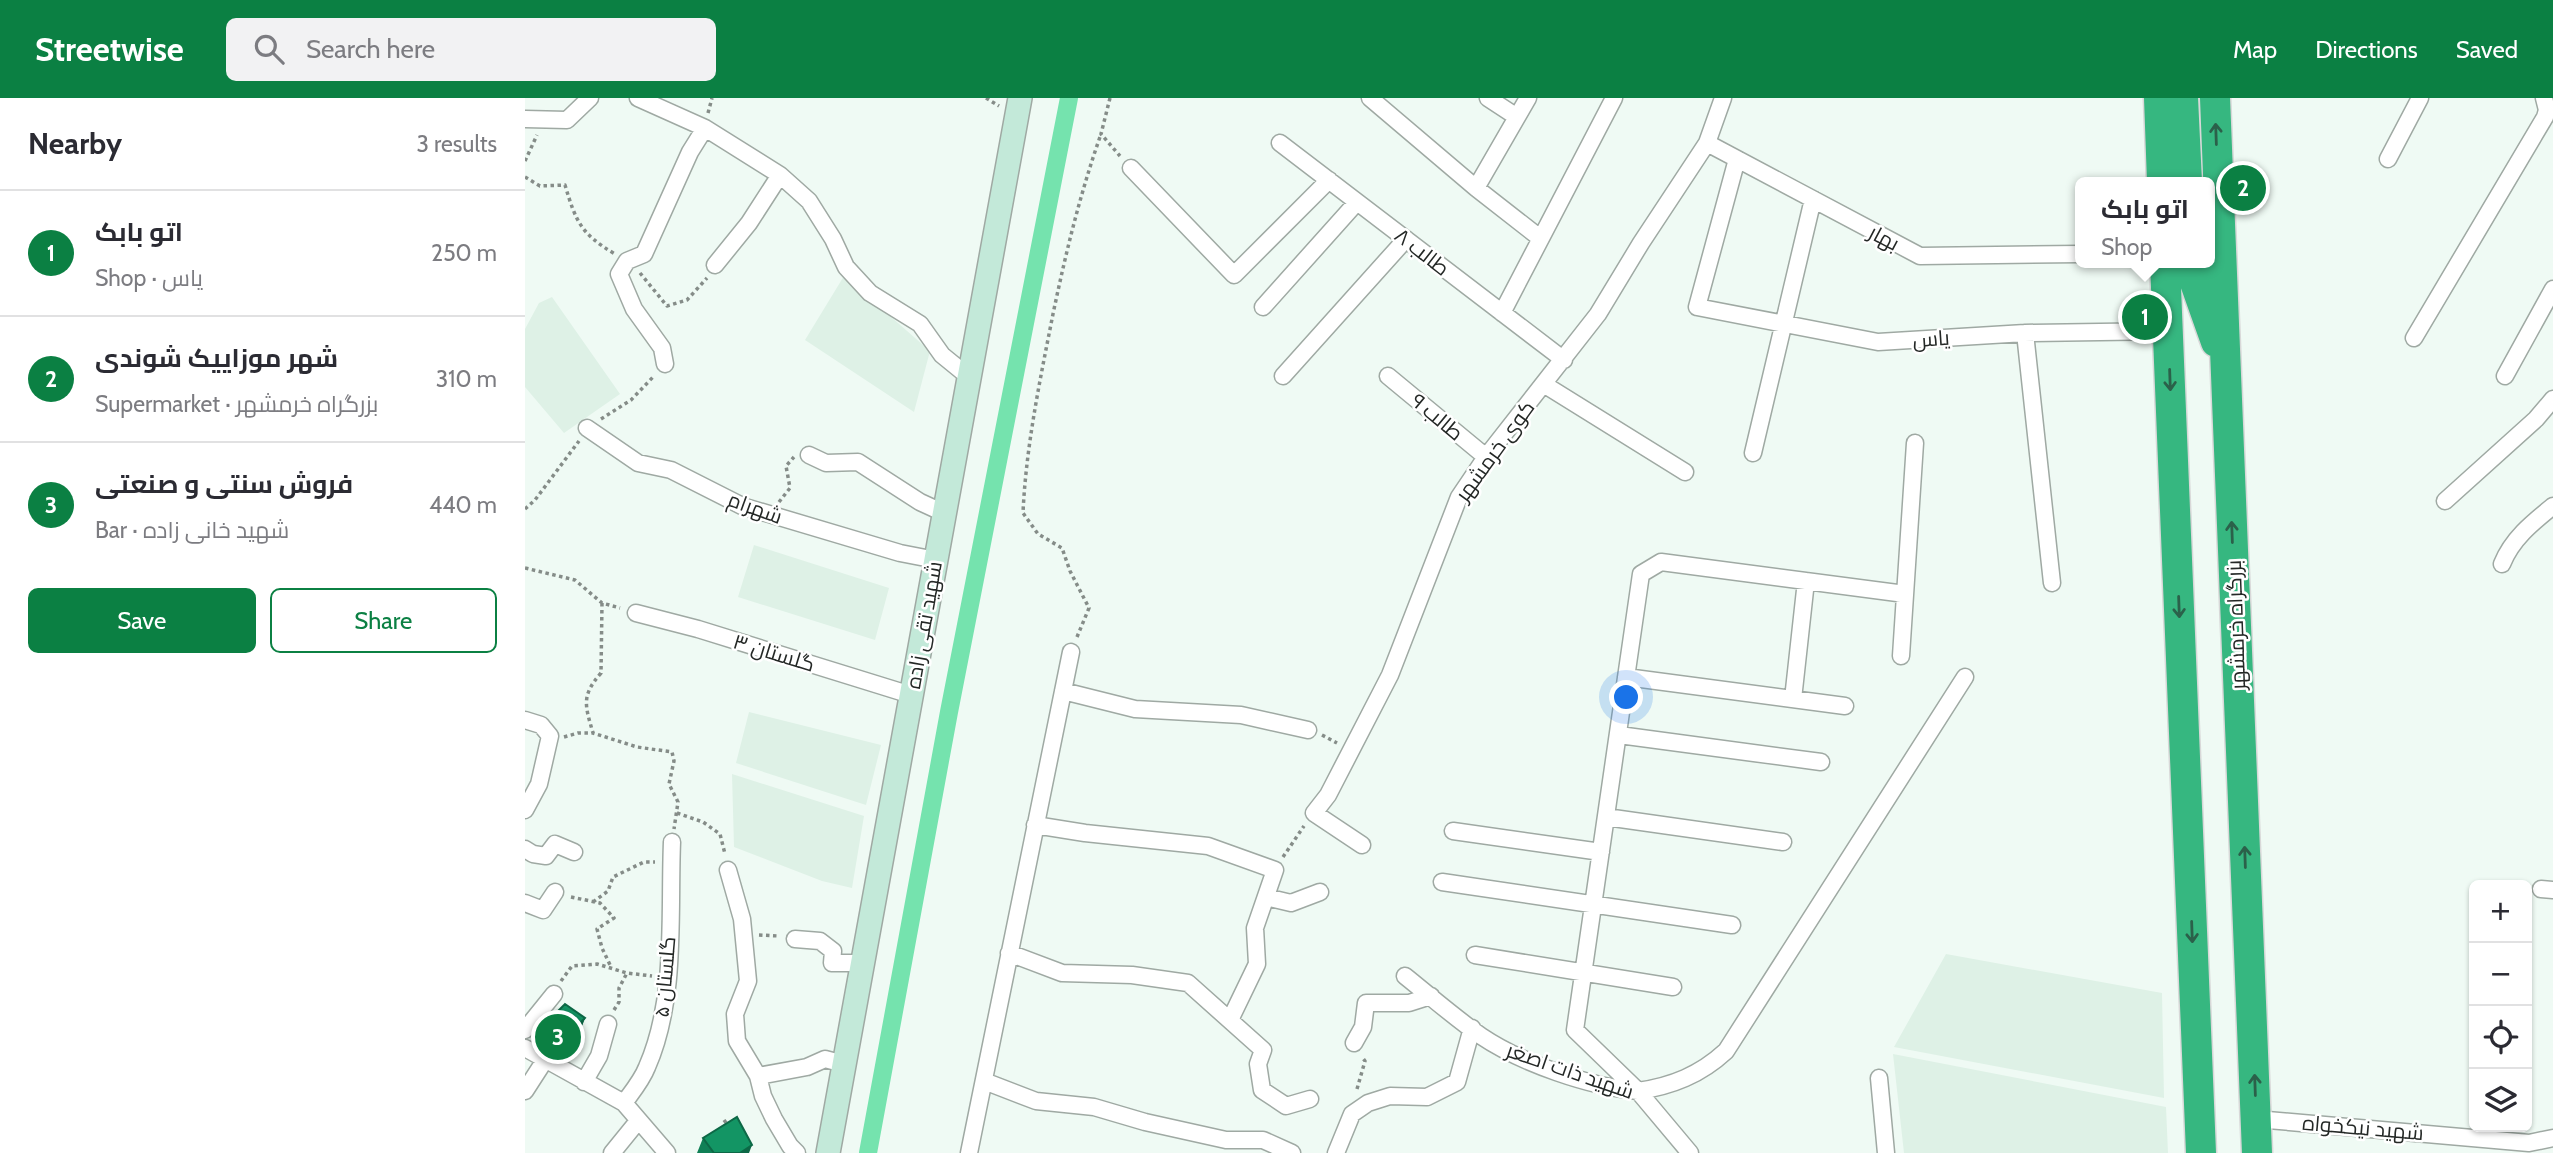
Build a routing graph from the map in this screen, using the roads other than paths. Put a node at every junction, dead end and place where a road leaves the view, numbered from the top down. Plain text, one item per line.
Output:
1 (590, 98) edge
2 (638, 98) edge
3 (1020, 98) edge
4 (1370, 98) edge
5 (1488, 98) edge
6 (1528, 98) edge
7 (1614, 98) edge
8 (1723, 98) edge
9 (2159, 98) edge
10 (2183, 98) edge
11 (2214, 98) edge
12 (2420, 98) edge
13 (2544, 98) edge
14 (1517, 117) junction
15 (525, 119) edge
16 (705, 128) junction
17 (1280, 143) dead end
18 (1707, 143) junction
19 (1737, 159) junction
20 (2388, 159) dead end
21 (1131, 168) road end
22 (780, 175) junction
23 (2218, 175) junction
24 (2174, 177) edge
25 (2174, 177) edge
26 (2196, 177) edge
27 (1329, 180) junction
28 (1476, 188) junction
29 (1813, 199) junction
30 (1357, 202) junction
31 (1540, 238) junction
32 (1406, 239) junction
33 (2075, 254) edge
34 (715, 265) road end
35 (2165, 268) edge
36 (2192, 268) edge
37 (2553, 289) edge
38 (1263, 307) dead end
39 (1502, 313) junction
40 (1783, 326) junction
41 (2168, 331) junction
42 (2025, 333) junction
43 (2414, 338) dead end
44 (1564, 360) junction
45 (665, 364) road end
46 (2226, 369) junction
47 (1283, 376) dead end
48 (1388, 376) dead end
49 (2505, 376) dead end
50 (969, 377) junction
51 (1545, 384) junction
52 (2553, 399) edge
53 (587, 428) road end
54 (1915, 443) dead end
55 (1753, 453) dead end
56 (809, 455) road end
57 (1486, 457) junction
58 (1685, 472) dead end
59 (2445, 501) dead end
60 (2553, 506) edge
61 (944, 513) junction
62 (936, 560) junction
63 (2502, 564) dead end
64 (1806, 581) junction
65 (2052, 583) dead end
66 (1905, 594) junction
67 (636, 613) road end
68 (1071, 652) road end
69 (1901, 656) dead end
70 (1626, 677) junction
71 (1965, 677) dead end
72 (1063, 691) junction
73 (911, 695) junction
74 (1793, 699) junction
75 (1845, 706) dead end
76 (525, 720) edge
77 (1308, 730) road end
78 (1619, 735) junction
79 (1821, 762) dead end
80 (525, 810) edge
81 (1606, 817) junction
82 (1035, 825) junction
83 (1453, 831) dead end
84 (1783, 842) dead end
85 (1362, 845) dead end
86 (525, 849) edge
87 (672, 849) road end
88 (574, 852) dead end
89 (1601, 852) junction
90 (728, 870) road end
91 (1442, 882) dead end
92 (555, 892) road end
93 (1320, 892) dead end
94 (1266, 897) junction
95 (525, 903) edge
96 (1593, 904) junction
97 (1732, 925) dead end
98 (795, 939) road end
99 (1009, 953) junction
100 (1475, 955) dead end
101 (862, 963) junction
102 (1584, 971) junction
103 (1405, 976) dead end
104 (1673, 987) dead end
105 (554, 994) road end
106 (1431, 996) junction
107 (1230, 1020) junction
108 (608, 1024) road end
109 (1472, 1028) junction
110 (525, 1030) edge
111 (1354, 1043) road end
112 (525, 1048) edge
113 (545, 1060) junction
114 (844, 1064) junction
115 (758, 1076) junction
116 (1879, 1078) dead end
117 (584, 1082) junction
118 (984, 1082) junction
119 (525, 1091) edge
120 (1638, 1091) junction
121 (1310, 1099) dead end
122 (624, 1103) junction
123 (2256, 1119) junction
124 (638, 1121) junction
125 (2553, 1138) edge
126 (612, 1153) edge
127 (667, 1153) edge
128 (797, 1153) edge
129 (828, 1153) edge
130 (969, 1153) edge
131 (1292, 1153) edge
132 (1336, 1153) edge
133 (1690, 1153) edge
134 (1886, 1153) edge
135 (2201, 1153) edge
136 (2257, 1153) edge

1 - 15 street
2 - 16 street
3 - 50 main road, شهید تقی زاده
4 - 28 street
5 - 14 street
6 - 14 street
7 - 31 street
8 - 18 street, کوی خرمشهر
9 - 24 highway
10 - 25 highway
23 -> 11 highway, بزرگراه خرمشهر
12 - 20 street
13 - 43 street
14 - 28 street
16 - 22 street
16 - 45 street
17 - 27 street, طالب ۸
18 - 19 street, بهار
18 - 44 street, کوی خرمشهر
19 - 29 street, بهار
19 - 40 street, یاس
21 - 27 street
22 - 34 street
22 - 50 street
23 - 26 highway
23 - 46 highway, بزرگراه خرمشهر
27 - 30 street, طالب ۸
28 - 31 street
29 - 33 street, بهار
29 - 40 street
30 - 32 street, طالب ۸
30 - 38 street
31 - 39 street
32 - 39 street, طالب ۸
32 - 47 street
35 - 41 highway
36 - 46 highway
37 - 49 street
39 - 44 street, طالب ۸
40 - 42 street, یاس
40 - 55 street
41 - 42 street, یاس
41 -> 135 highway
42 - 65 street
44 - 51 street, کوی خرمشهر
123 -> 46 highway, بزرگراه خرمشهر
48 - 57 street, طالب ۹
50 - 61 main road, شهید تقی زاده
51 - 57 street, کوی خرمشهر
51 - 58 street
52 - 59 street
53 - 62 street, شهرام
54 - 66 street
56 - 61 street
57 - 85 street, کوی خرمشهر
60 - 63 street
61 - 62 main road, شهید تقی زاده
62 - 73 main road, شهید تقی زاده
64 - 66 street
64 - 70 street
64 - 74 street
66 - 69 street
67 - 73 street, گلستان ۳
68 - 72 street
70 - 74 street
70 - 78 street
71 - 120 street
72 - 77 street
72 - 82 street
73 - 101 main road, شهید تقی زاده
74 - 75 street
76 - 80 street
78 - 79 street
78 - 81 street
81 - 84 street
81 - 89 street
82 - 94 street
82 - 99 street
83 - 89 street
86 - 88 street
87 - 122 street, گلستان ۵
89 - 96 street
90 - 115 street
91 - 96 street
92 - 95 street
93 - 94 street
94 - 107 street
96 - 97 street
96 - 102 street
98 - 101 street
99 - 107 street
99 - 118 street
100 - 102 street
101 - 114 main road, شهید تقی زاده
102 - 104 street
102 - 120 street
103 - 106 street, شهید ذات اصغر
105 - 110 street
106 - 109 street, شهید ذات اصغر
106 - 111 street
107 - 121 street
108 - 117 street
109 - 120 street, شهید ذات اصغر
109 - 132 street
112 - 113 street
113 - 117 street
113 - 119 street
114 - 115 street
114 - 129 main road, شهید تقی زاده
115 - 128 street
116 - 134 street
117 - 122 street
118 - 130 street
118 - 131 street
120 - 133 street, شهید ذات اصغر
122 - 124 street
123 - 125 street, شهید نیکخواه
123 - 136 highway, بزرگراه خرمشهر
124 - 126 street
124 - 127 street

